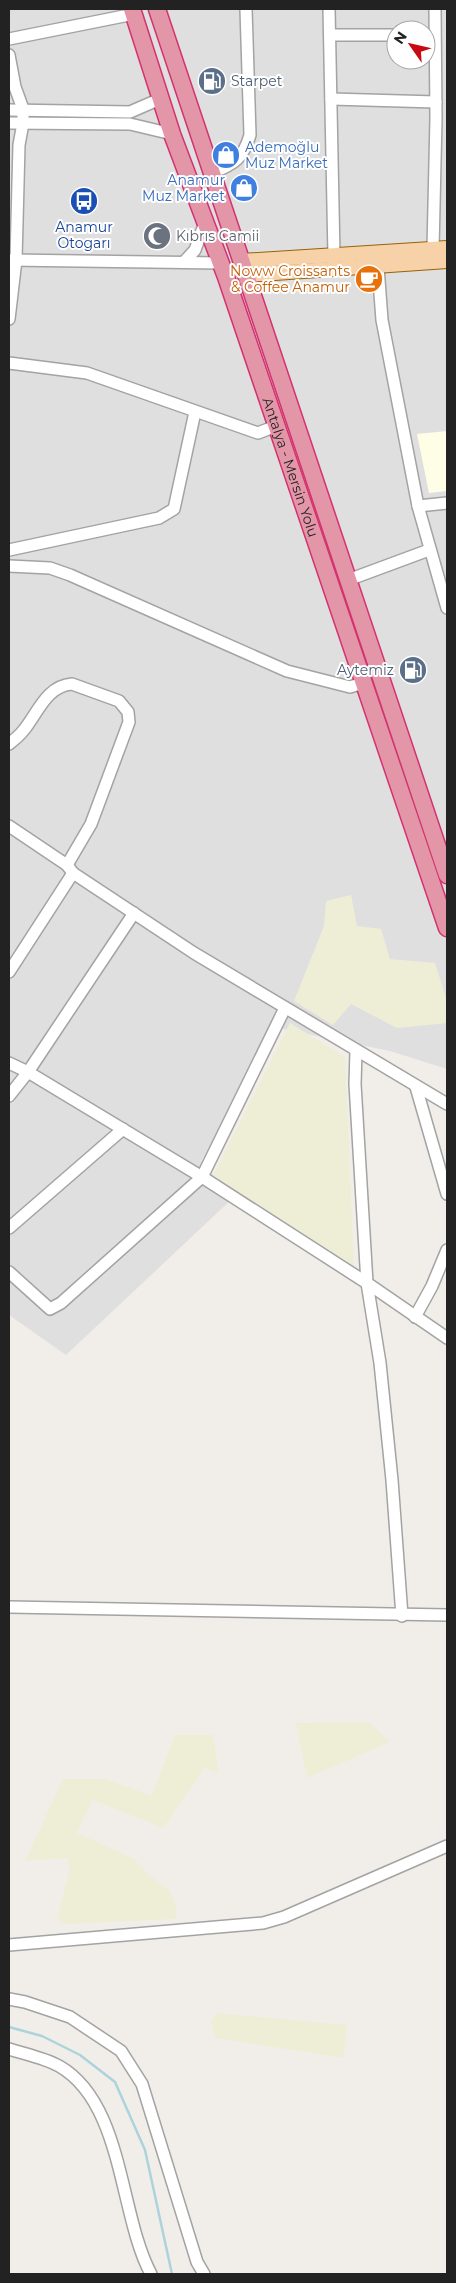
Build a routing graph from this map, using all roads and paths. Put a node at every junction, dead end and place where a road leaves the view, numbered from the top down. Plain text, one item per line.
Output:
1 (157, 9) edge
2 (246, 9) edge
3 (329, 9) edge
4 (133, 12) edge
5 (330, 35) junction
6 (386, 35) edge
7 (9, 39) edge
8 (9, 55) edge
9 (434, 70) edge
10 (160, 99) junction
11 (331, 99) junction
12 (436, 102) junction
13 (15, 109) edge
14 (130, 112) junction
15 (15, 123) edge
16 (130, 124) junction
17 (172, 134) junction
18 (447, 146) edge
19 (435, 147) junction
20 (212, 172) junction
21 (204, 222) junction
22 (447, 248) edge
23 (438, 257) edge
24 (12, 260) edge
25 (184, 262) junction
26 (334, 263) junction
27 (378, 266) junction
28 (243, 268) junction
29 (223, 270) junction
30 (9, 319) edge
31 (9, 362) edge
32 (195, 412) junction
33 (276, 426) junction
34 (447, 503) edge
35 (418, 506) junction
36 (9, 550) edge
37 (429, 550) junction
38 (9, 566) edge
39 (348, 580) junction
40 (447, 608) edge
41 (363, 683) junction
42 (9, 744) edge
43 (9, 826) edge
44 (70, 869) junction
45 (447, 875) edge
46 (134, 913) junction
47 (447, 928) edge
48 (9, 972) edge
49 (285, 1008) junction
50 (356, 1051) junction
51 (9, 1063) edge
52 (28, 1072) junction
53 (416, 1087) junction
54 (9, 1096) edge
55 (447, 1104) edge
56 (123, 1129) junction
57 (202, 1178) junction
58 (447, 1194) edge
59 (9, 1228) edge
60 (447, 1250) edge
61 (9, 1272) edge
62 (367, 1283) junction
63 (415, 1317) junction
64 (447, 1338) edge
65 (9, 1607) edge
66 (402, 1616) junction
67 (447, 1616) edge
68 (447, 1846) edge
69 (9, 1945) edge
70 (9, 1999) edge
71 (9, 2049) edge
72 (151, 2274) edge
73 (204, 2274) edge

1 - 20 highway, Antalya - Mersin Yolu
2 - 20 street
3 - 5 street
4 - 7 street
4 - 10 highway, Antalya - Mersin Yolu
5 - 6 street
5 - 11 street
8 - 13 street
9 - 12 street
10 - 14 street
10 - 17 highway, Antalya - Mersin Yolu
11 - 12 street
11 - 26 street
12 - 19 street
13 - 14 street
13 - 15 street
14 - 16 street
15 - 16 street
15 - 24 street
16 - 17 street
17 - 21 highway, Antalya - Mersin Yolu
18 - 19 street
19 - 23 street
20 - 28 highway, Antalya - Mersin Yolu
21 - 25 street
21 - 29 highway, Antalya - Mersin Yolu
22 - 23 main road
23 - 26 main road
23 - 27 main road
24 - 25 street
24 - 30 street
25 - 29 street
26 - 27 main road
26 - 28 main road
27 - 35 street
28 - 29 highway
28 - 39 highway, Antalya - Mersin Yolu
29 - 33 highway, Antalya - Mersin Yolu
31 - 32 street
32 - 33 street
32 - 36 street
33 - 41 highway, Antalya - Mersin Yolu
34 - 35 street
35 - 37 street
37 - 39 street
37 - 40 street
38 - 41 street
39 - 45 highway, Antalya - Mersin Yolu
41 - 47 highway, Antalya - Mersin Yolu
42 - 44 street
43 - 44 street
44 - 46 street
44 - 48 street
46 - 49 street
46 - 52 street
49 - 50 street
49 - 57 street
50 - 53 street
50 - 62 street
51 - 52 street
52 - 54 street
52 - 56 street
53 - 55 street
53 - 58 street
56 - 57 street
56 - 59 street
57 - 61 street
57 - 62 street
60 - 63 street
62 - 63 street
62 - 66 street
63 - 64 street
65 - 66 street
66 - 67 street
68 - 69 street
70 - 73 street
71 - 72 street

